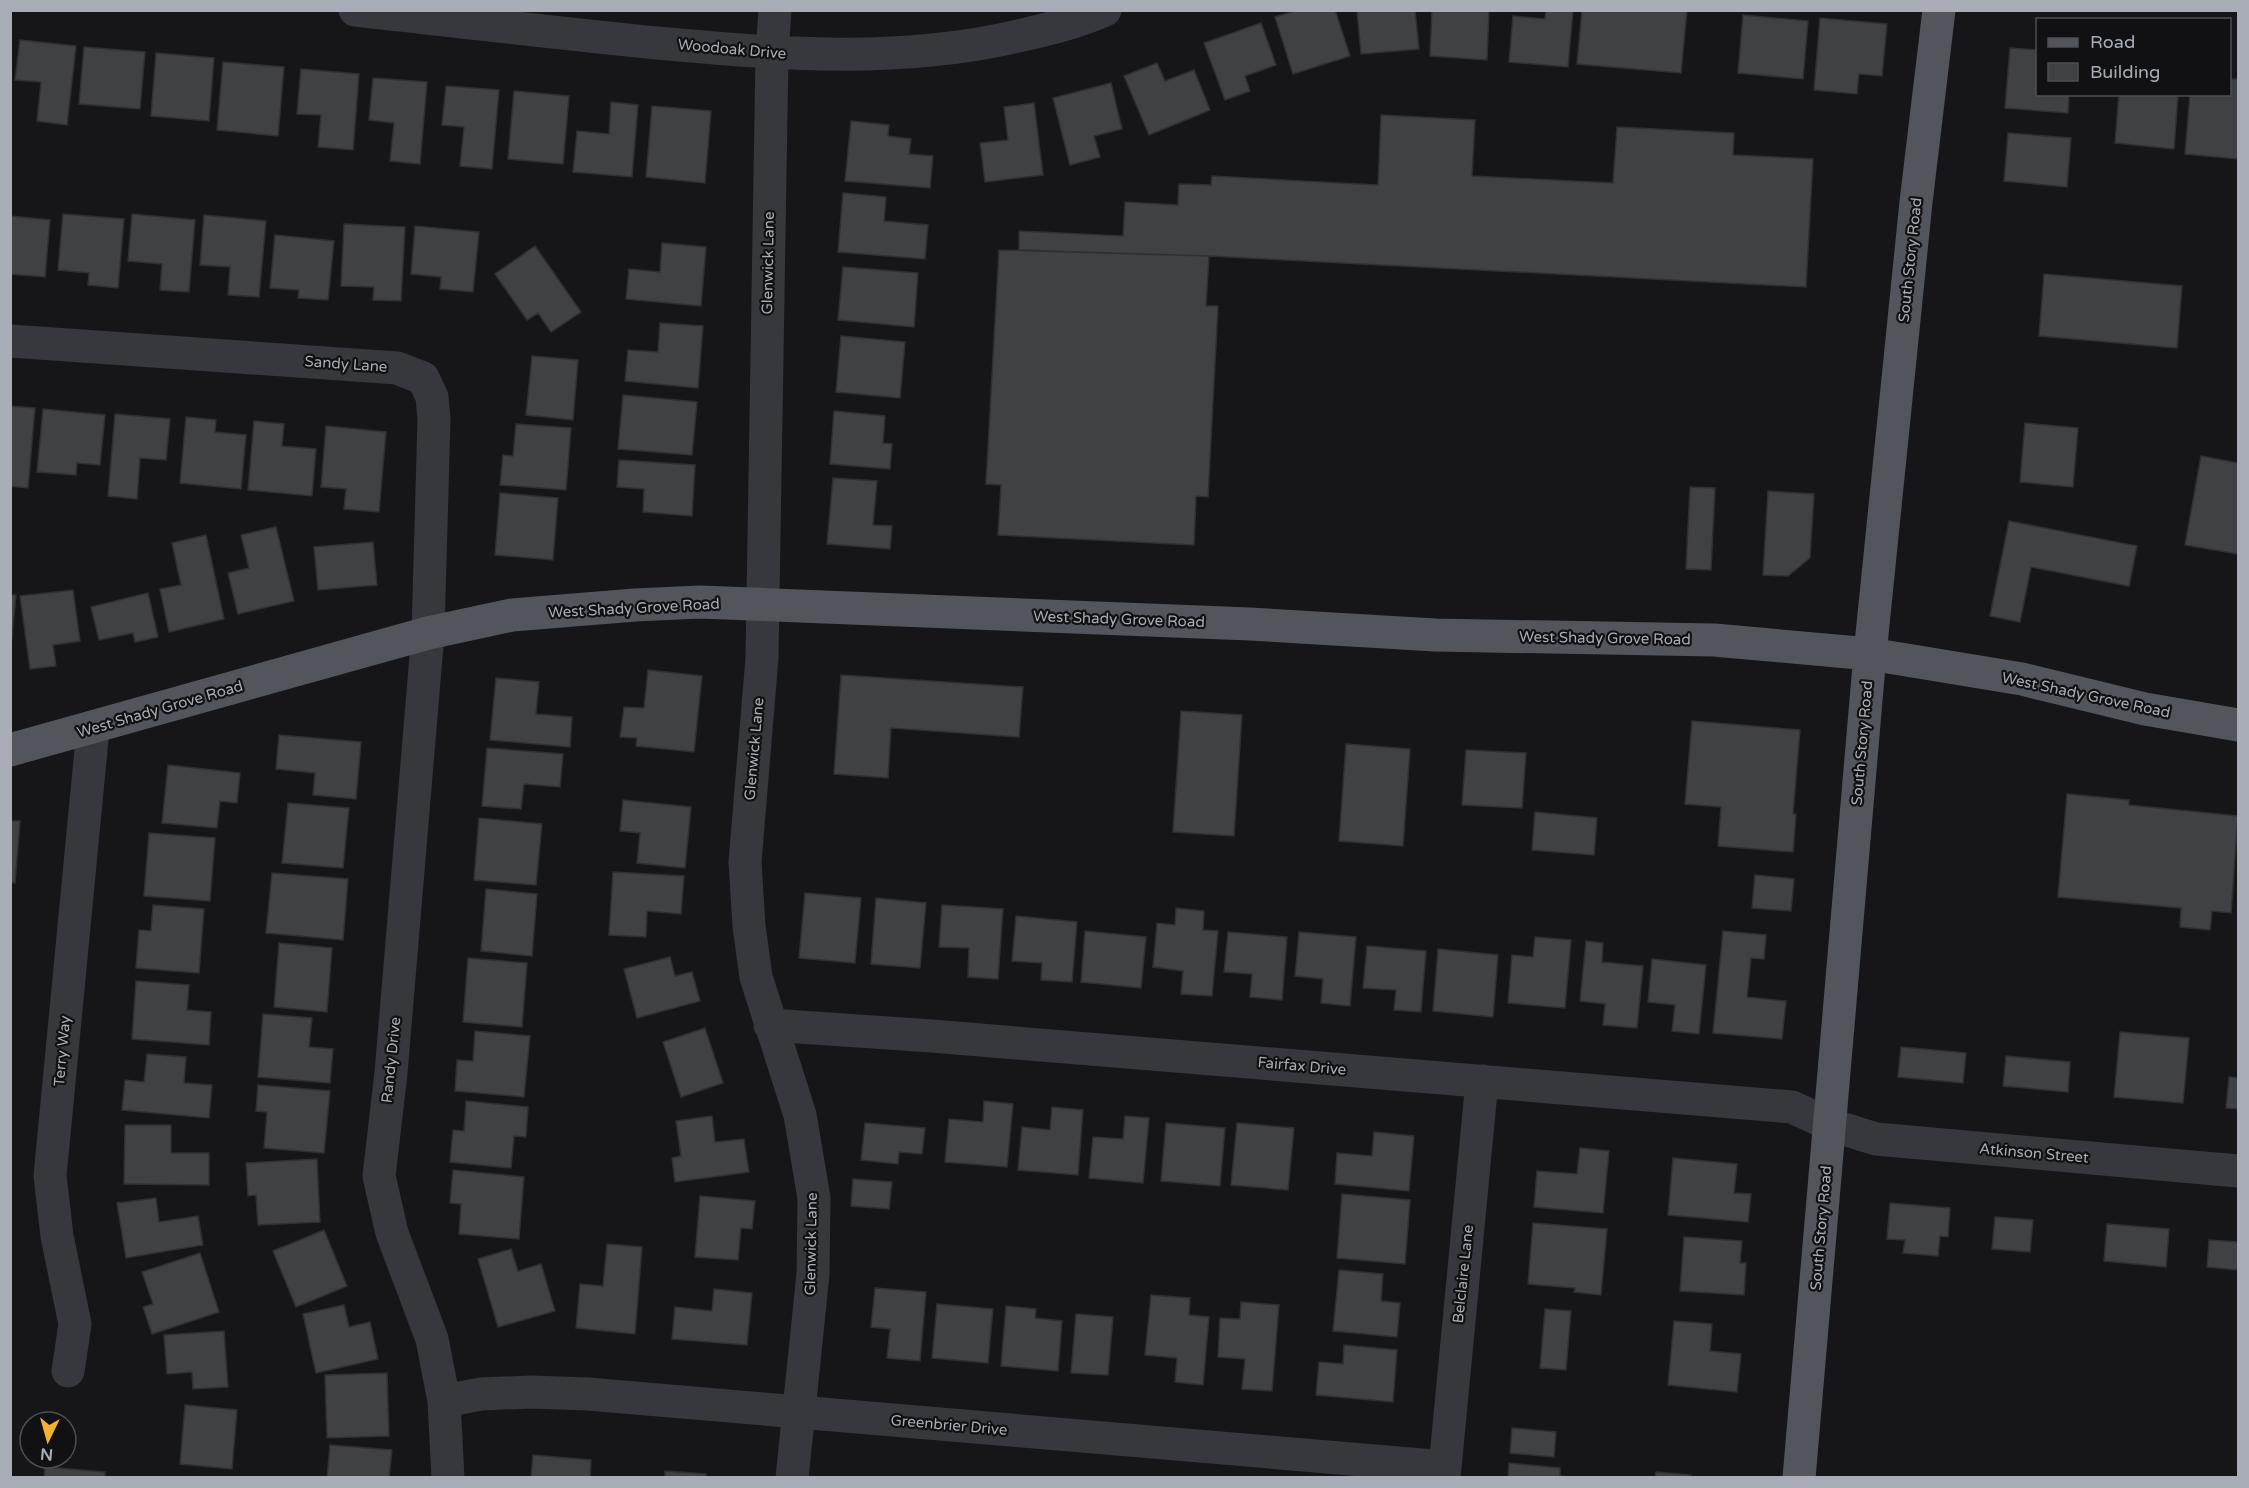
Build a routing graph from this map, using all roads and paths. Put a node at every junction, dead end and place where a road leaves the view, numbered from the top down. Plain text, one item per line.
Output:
1 (355, 10) edge
2 (775, 10) edge
3 (1105, 10) edge
4 (1939, 10) edge
5 (772, 54) junction
6 (10, 341) edge
7 (763, 604) junction
8 (428, 633) junction
9 (1870, 654) junction
10 (2238, 725) edge
11 (93, 729) junction
12 (10, 750) edge
13 (770, 1025) junction
14 (1482, 1081) junction
15 (1831, 1125) junction
16 (2238, 1171) edge
17 (68, 1371) dead end
18 (444, 1401) junction
19 (799, 1412) junction
20 (1444, 1472) edge
21 (448, 1478) edge
22 (792, 1478) edge
23 (1799, 1478) edge

1 - 5 street, Woodoak Drive
2 - 5 street, Glenwick Lane
3 - 5 street, Woodoak Drive
4 - 9 main road, South Story Road
5 - 7 street, Glenwick Lane
6 - 8 street, Sandy Lane
7 - 8 main road, West Shady Grove Road
7 - 9 main road, West Shady Grove Road
7 - 13 street, Glenwick Lane
8 - 11 main road, West Shady Grove Road
8 - 18 street, Randy Drive
9 - 10 main road, West Shady Grove Road
9 - 15 main road, South Story Road
11 - 12 main road, West Shady Grove Road
11 - 17 street, Terry Way
13 - 14 street, Fairfax Drive
13 - 19 street, Glenwick Lane
14 - 15 street, Fairfax Drive
14 - 20 street, Belclaire Lane
15 - 16 street, Atkinson Street
15 - 23 main road, South Story Road
18 - 19 street, Greenbrier Drive
18 - 21 street, Randy Drive
19 - 20 street, Greenbrier Drive
19 - 22 street, Glenwick Lane

